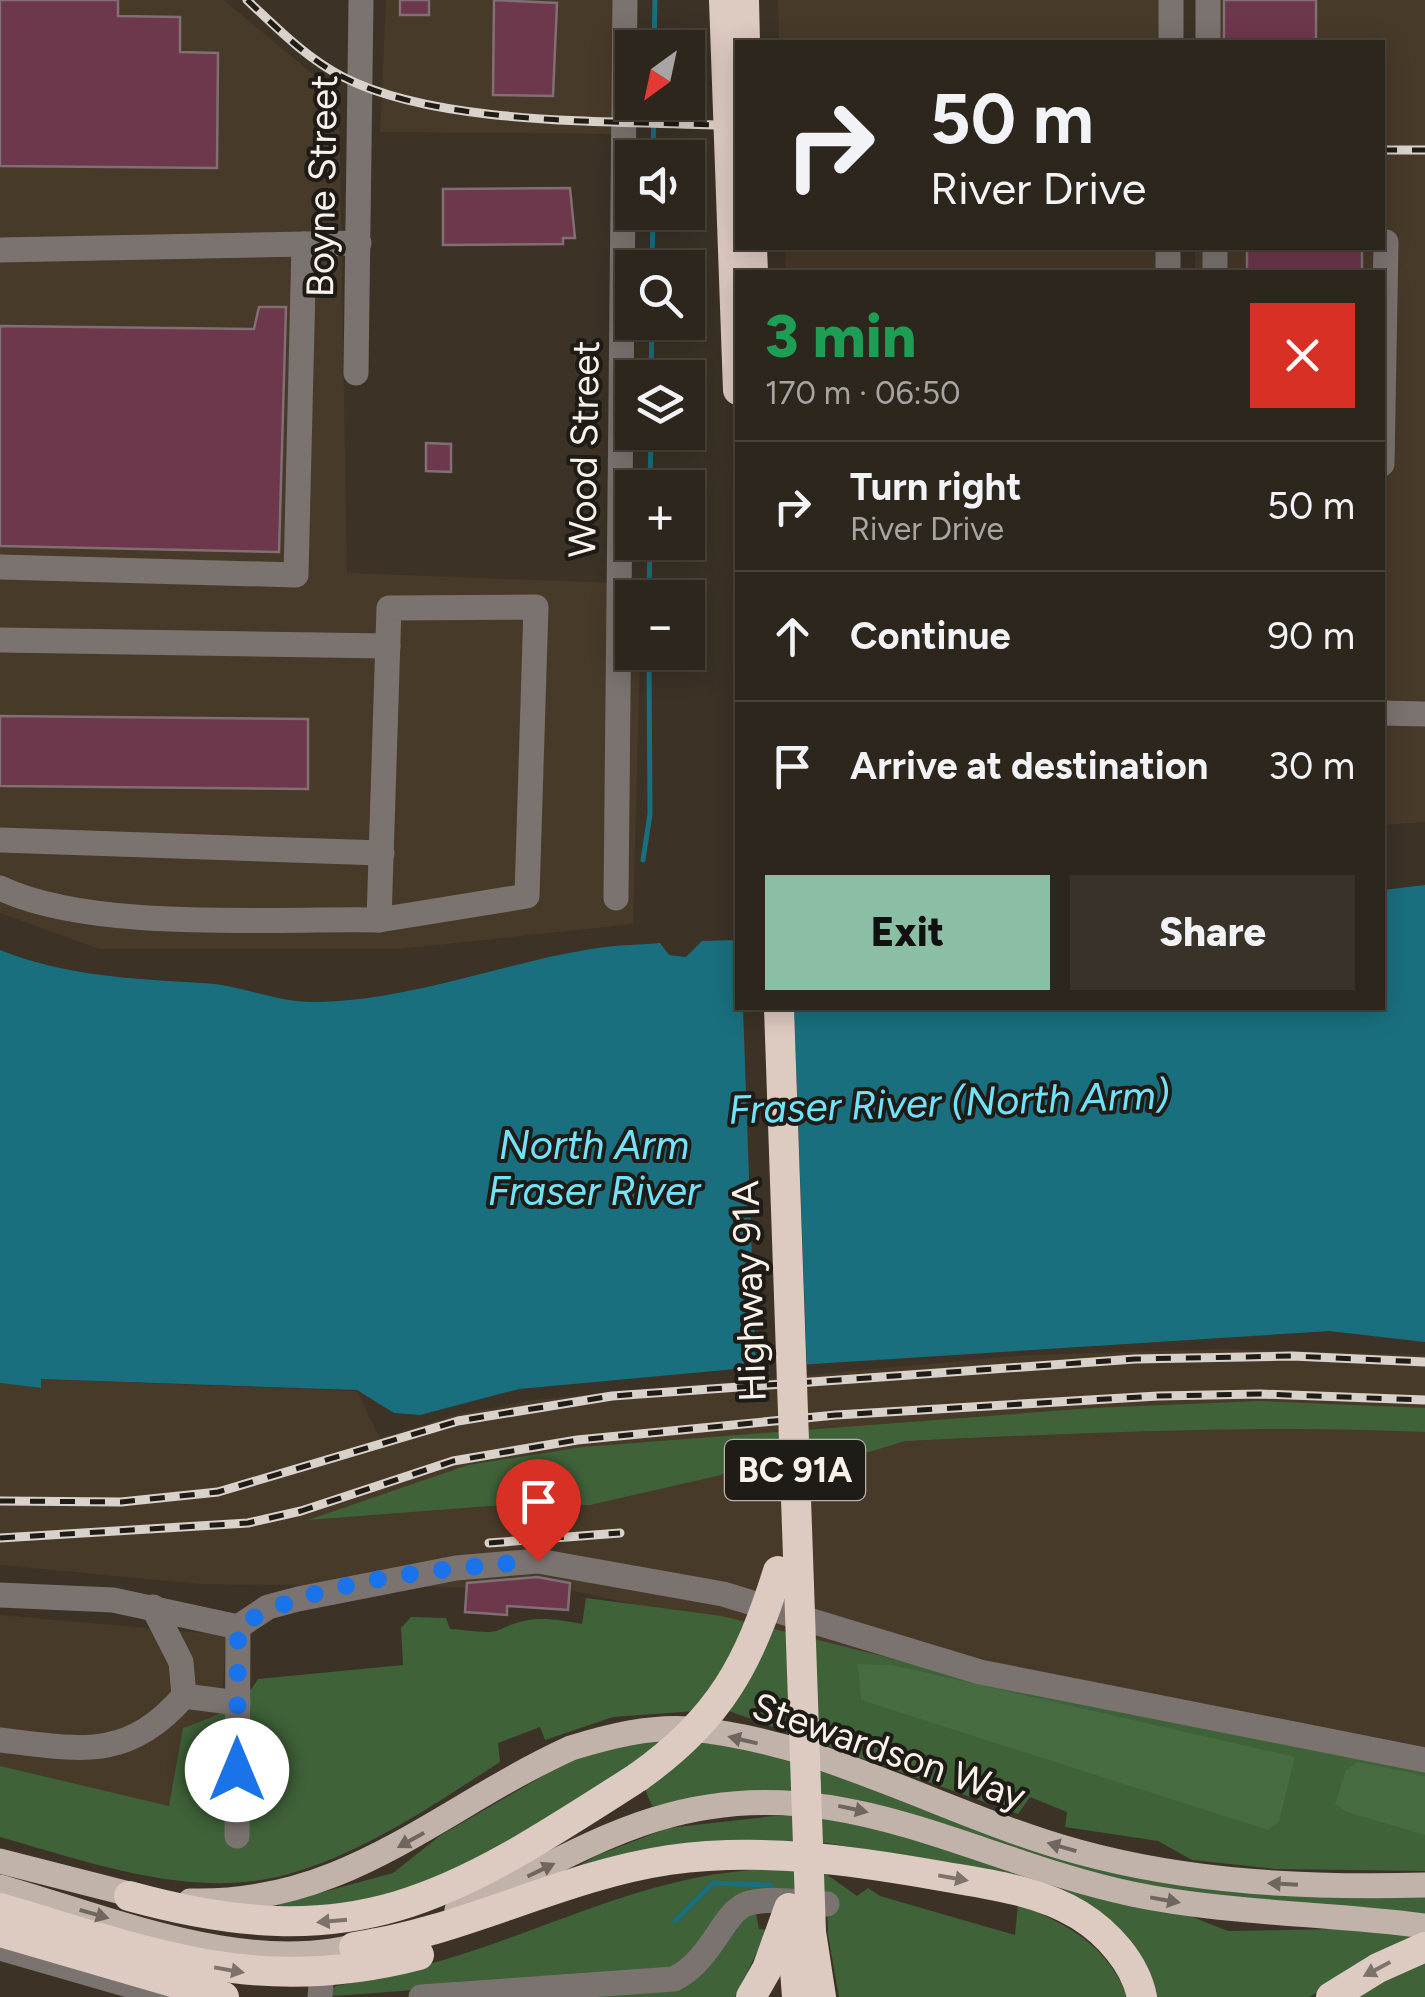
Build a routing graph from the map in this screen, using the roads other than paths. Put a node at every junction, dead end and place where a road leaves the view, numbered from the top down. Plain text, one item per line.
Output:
1 (361, 0) edge
2 (626, 0) edge
3 (724, 0) edge
4 (744, 0) edge
5 (1172, 0) edge
6 (1208, 0) edge
7 (745, 40) edge
8 (1172, 40) edge
9 (1208, 40) edge
10 (1386, 242) dead end
11 (359, 243) junction
12 (304, 244) junction
13 (0, 250) edge
14 (1385, 298) edge
15 (735, 306) edge
16 (356, 373) dead end
17 (0, 566) edge
18 (0, 640) edge
19 (388, 646) junction
20 (1385, 713) edge
21 (1425, 714) edge
22 (0, 840) edge
23 (382, 853) junction
24 (0, 888) edge
25 (616, 898) dead end
26 (379, 920) junction
27 (758, 1010) edge
28 (779, 1010) edge
29 (778, 1570) junction
30 (0, 1595) edge
31 (152, 1606) junction
32 (238, 1627) junction
33 (184, 1696) junction
34 (238, 1703) junction
35 (0, 1740) edge
36 (1425, 1760) edge
37 (237, 1836) dead end
38 (752, 1854) junction
39 (822, 1857) junction
40 (0, 1861) edge
41 (0, 1886) edge
42 (1425, 1886) edge
43 (129, 1896) junction
44 (0, 1908) edge
45 (802, 1918) junction
46 (1425, 1926) edge
47 (0, 1932) edge
48 (354, 1947) junction
49 (1425, 1947) edge
50 (0, 1948) edge
51 (321, 1985) edge
52 (479, 1995) edge
53 (170, 1997) edge
54 (224, 1997) edge
55 (421, 1997) edge
56 (751, 1997) edge
57 (796, 1997) edge
58 (810, 1997) edge
59 (822, 1997) edge
60 (1142, 1997) edge
61 (1331, 1997) edge

1 - 11 street, Boyne Street
2 - 25 street, Wood Street
3 - 15 highway, bridge
4 - 7 highway
5 - 8 street
6 - 9 street
10 - 14 street
11 - 12 street
11 - 16 street, Boyne Street
12 - 13 street
12 - 17 street
18 - 19 street
19 - 23 street
19 - 26 street
20 - 21 street
22 - 23 street
23 - 26 street
24 - 26 street
27 - 29 highway, Highway 91A / BC 91A
28 - 45 highway, Highway 91A / BC 91A, bridge
29 -> 43 highway, bridge
29 - 45 highway, Highway 91A / BC 91A
30 - 31 street
31 - 32 street
31 - 33 street
32 - 34 street
32 - 36 street
33 - 34 street
33 - 35 street
34 - 37 street
38 - 39 highway
38 - 48 highway
38 - 51 highway
39 - 45 street
39 -> 60 highway
40 - 43 main road, Stewardson Way
41 -> 48 main road, Stewardson Way
42 -> 43 main road, Stewardson Way
44 -> 51 highway
45 - 52 street
45 - 56 highway
45 - 57 highway
45 - 58 highway
45 - 59 highway
48 -> 46 main road, Stewardson Way
47 - 54 highway
49 -> 61 highway
50 - 53 street
52 - 55 street

